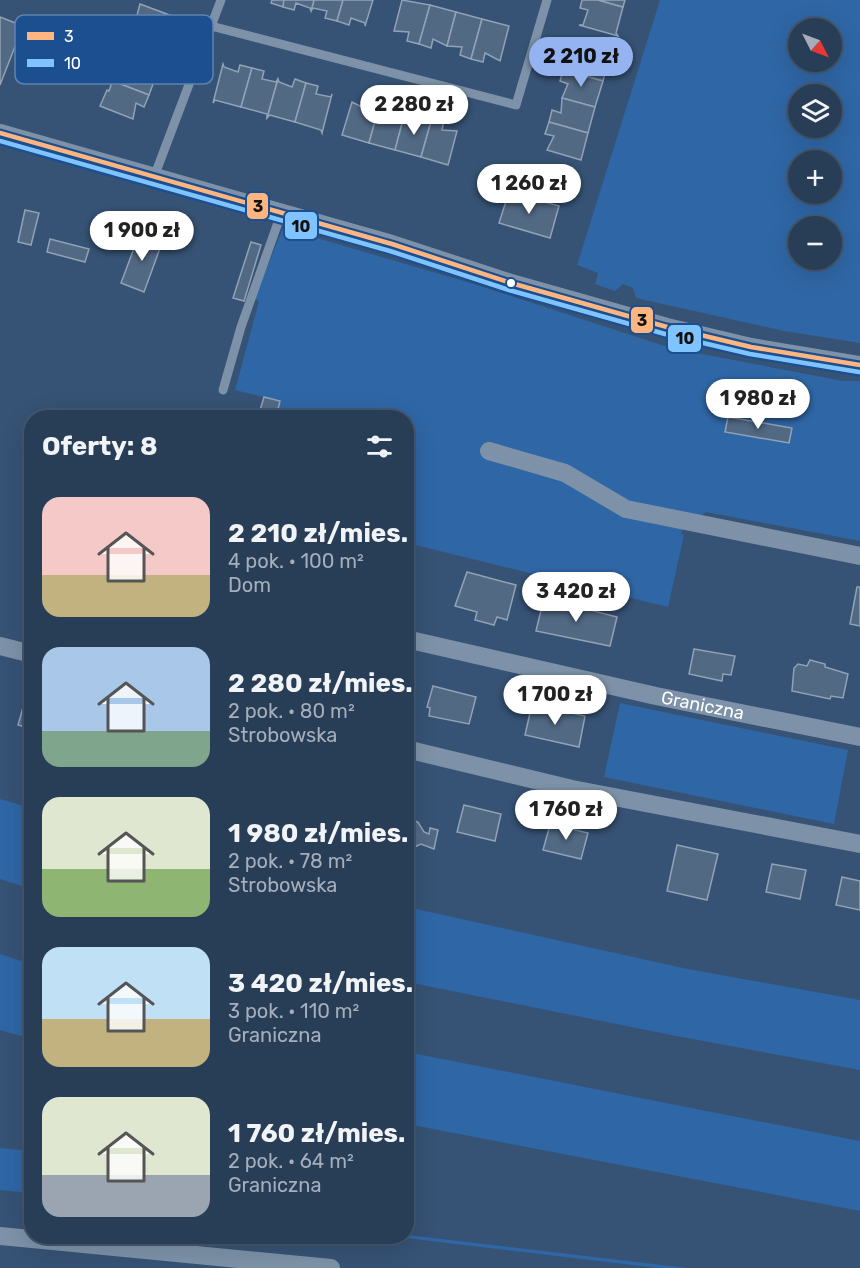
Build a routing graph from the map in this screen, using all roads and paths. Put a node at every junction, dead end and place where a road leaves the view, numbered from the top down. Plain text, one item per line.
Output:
1 (220, 0) edge
2 (547, 0) edge
3 (213, 20) edge
4 (213, 27) edge
5 (189, 84) edge
6 (0, 133) edge
7 (154, 177) junction
8 (281, 214) junction
9 (860, 364) edge
10 (223, 390) dead end
11 (489, 450) dead end
12 (860, 556) edge
13 (414, 641) edge
14 (0, 646) edge
15 (24, 652) edge
16 (860, 737) edge
17 (414, 751) edge
18 (860, 844) edge
19 (0, 1236) edge
20 (24, 1238) edge
21 (83, 1244) edge
22 (331, 1268) edge

1 - 3 lane
2 - 4 lane
5 - 7 lane
6 - 7 street
7 - 8 street
8 - 9 street
8 - 10 lane
11 - 12 street
13 - 16 street, Graniczna
14 - 15 street
17 - 18 street
19 - 20 street
21 - 22 street

